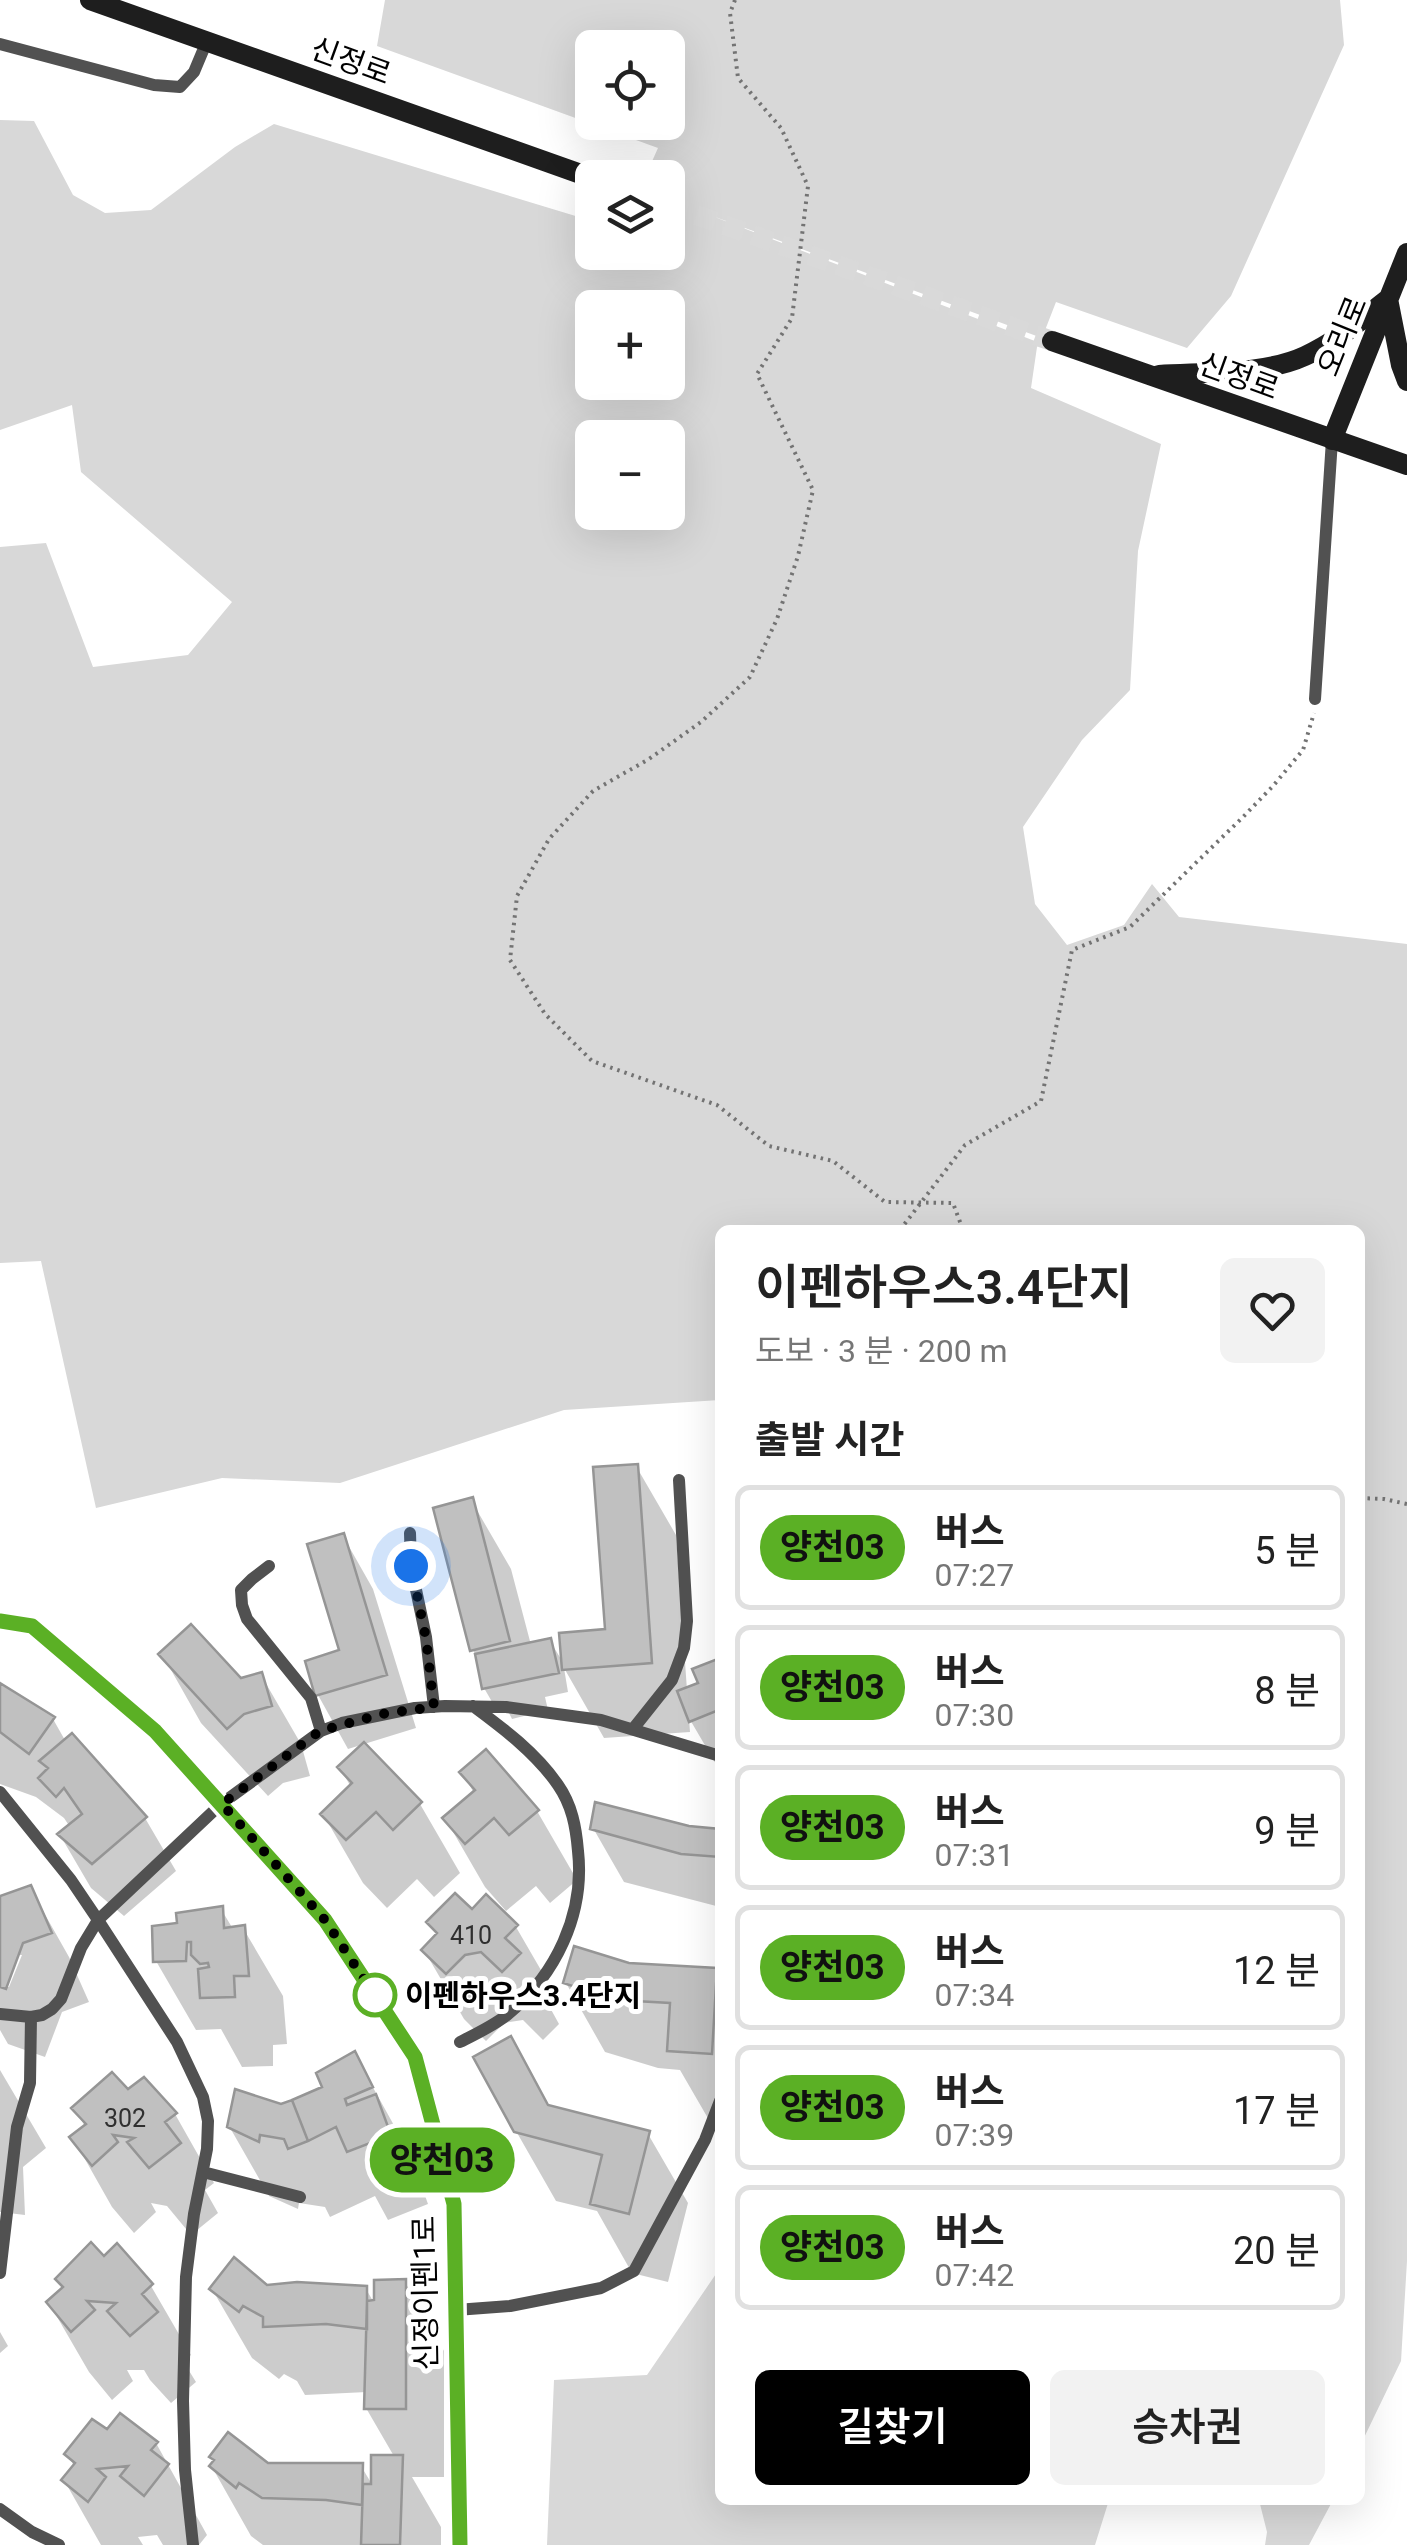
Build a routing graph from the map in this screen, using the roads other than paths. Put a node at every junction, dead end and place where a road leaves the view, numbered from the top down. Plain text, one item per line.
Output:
1 (90, 0) edge
2 (206, 41) junction
3 (0, 44) edge
4 (575, 172) edge
5 (1407, 253) edge
6 (1388, 300) junction
7 (1052, 341) tunnel mouth
8 (1150, 376) junction
9 (1407, 381) edge
10 (1332, 440) junction
11 (1407, 466) edge
12 (1316, 698) road end
13 (680, 1480) dead end
14 (410, 1533) dead end
15 (269, 1566) dead end
16 (0, 1621) edge
17 (474, 1706) junction
18 (434, 1707) junction
19 (634, 1728) junction
20 (320, 1731) junction
21 (715, 1754) edge
22 (0, 1792) edge
23 (222, 1804) junction
24 (98, 1920) junction
25 (0, 2014) edge
26 (31, 2017) junction
27 (460, 2042) dead end
28 (715, 2114) edge
29 (202, 2172) junction
30 (300, 2197) dead end
31 (0, 2273) edge
32 (456, 2310) junction
33 (0, 2509) edge
34 (59, 2545) edge
35 (192, 2545) edge
36 (460, 2545) edge

1 - 2 main road, 신정로
2 - 3 lane
2 - 4 main road, 신정로
5 - 6 main road, 오리로
6 - 8 main road
6 - 9 main road
6 - 10 main road, 오리로
7 - 8 main road, 신정로
8 - 10 main road, 신정로
10 - 11 main road, 신정로
10 - 12 lane
13 - 19 lane
14 - 18 lane
15 - 20 lane
16 - 23 street, 신정이펜1로
17 - 18 lane
17 - 19 lane
17 - 27 lane
18 - 20 lane
19 - 21 lane
20 - 23 lane
22 - 24 lane
23 - 24 lane
23 - 32 street, 신정이펜1로
24 - 26 lane
24 - 29 lane
25 - 26 lane
26 - 31 lane
28 - 32 lane
29 - 30 lane
29 - 35 lane
32 - 36 street, 신정이펜1로
33 - 34 lane

